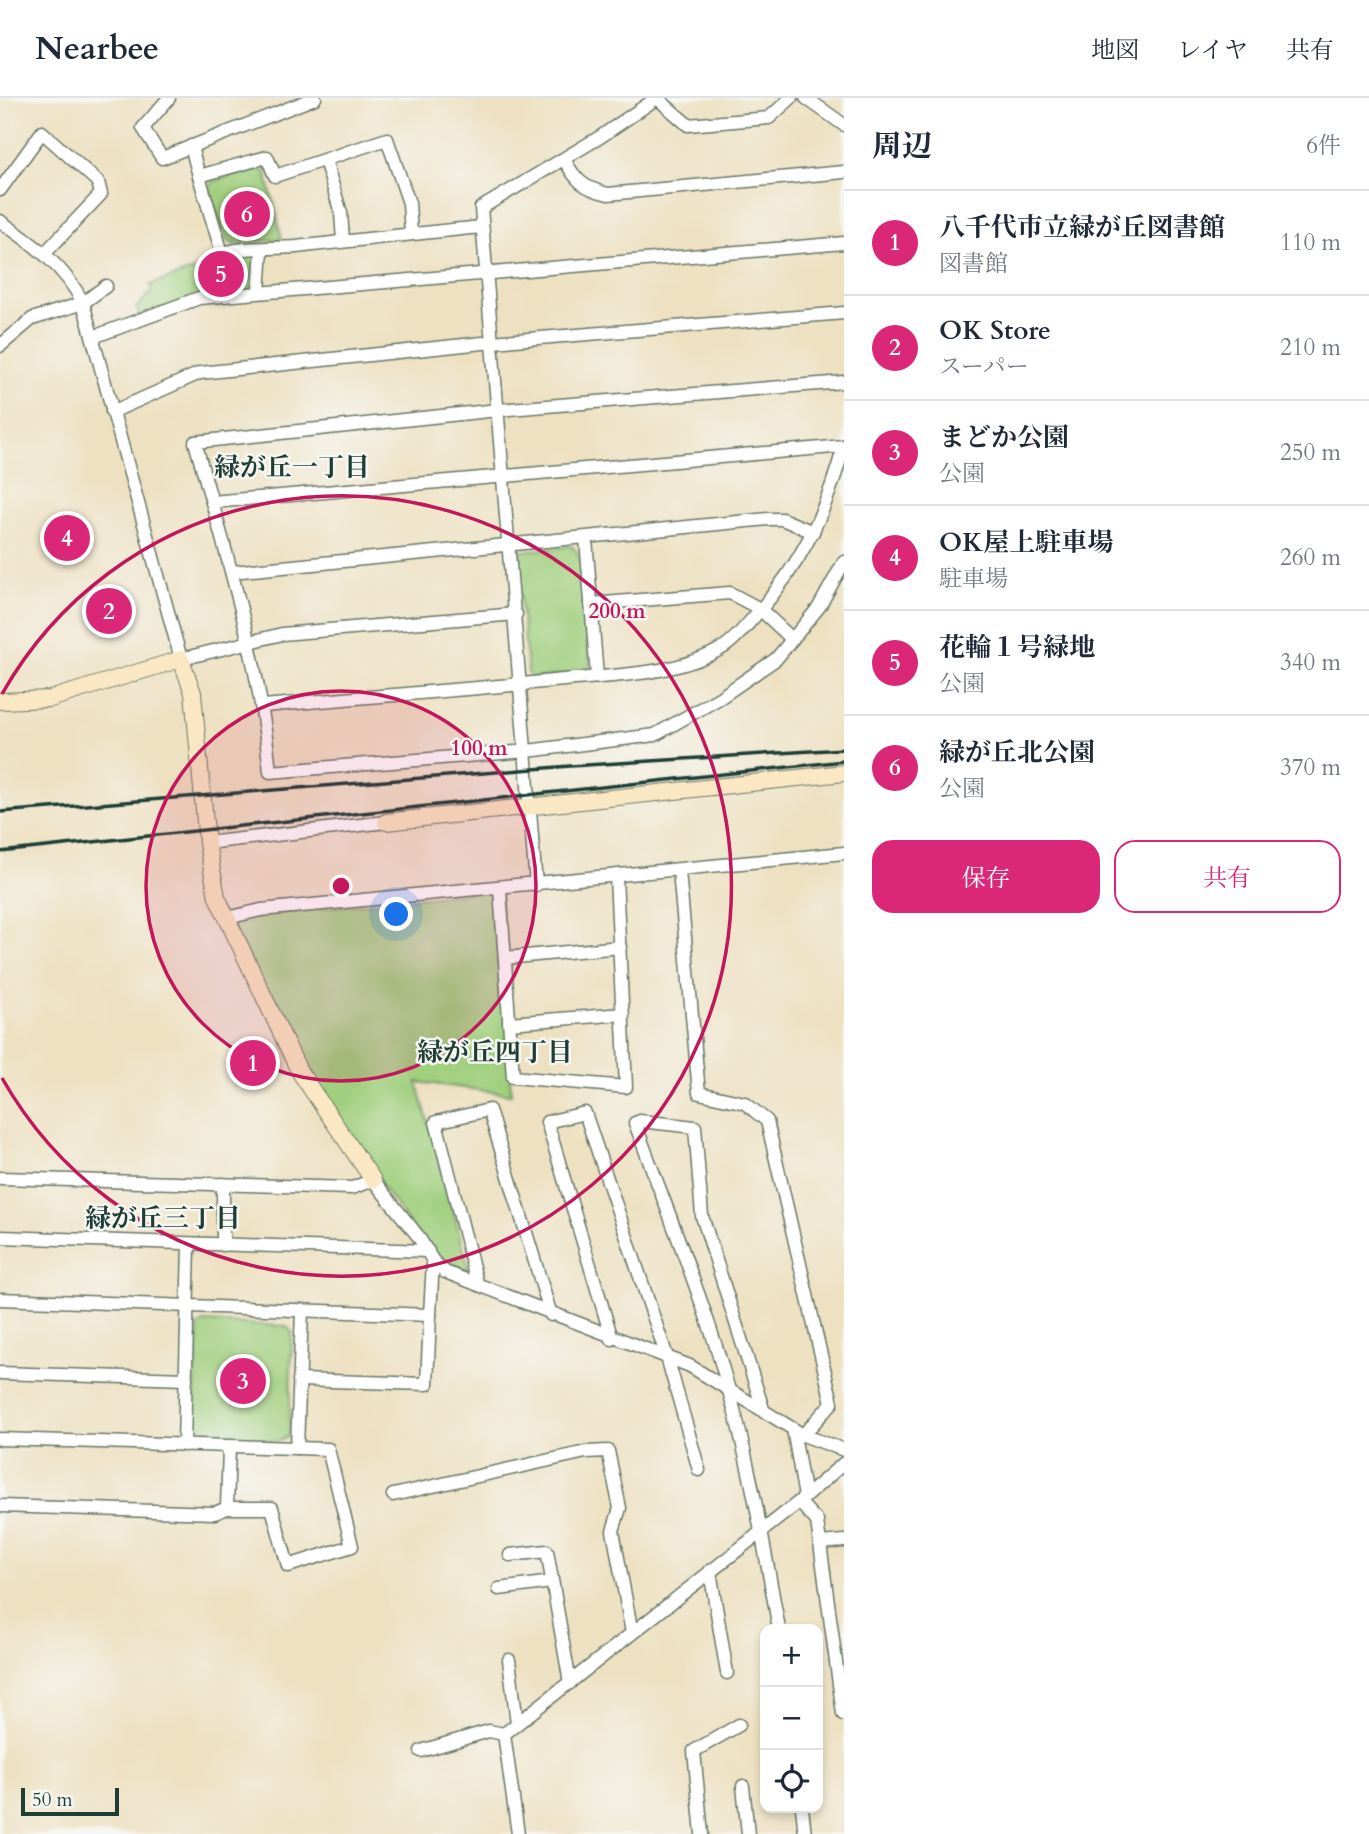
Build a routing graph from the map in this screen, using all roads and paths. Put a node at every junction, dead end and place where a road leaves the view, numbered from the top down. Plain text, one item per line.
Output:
1 (169, 98) edge
2 (279, 98) edge
3 (315, 98) edge
4 (657, 98) edge
5 (790, 98) edge
6 (806, 98) edge
7 (284, 111) junction
8 (844, 125) edge
9 (191, 146) junction
10 (564, 159) junction
11 (325, 160) junction
12 (844, 172) edge
13 (199, 176) junction
14 (0, 190) edge
15 (0, 221) edge
16 (482, 226) junction
17 (411, 234) junction
18 (343, 242) junction
19 (844, 243) edge
20 (262, 250) junction
21 (45, 253) junction
22 (486, 272) junction
23 (106, 286) dead end
24 (259, 292) junction
25 (83, 303) junction
26 (844, 313) edge
27 (93, 337) junction
28 (492, 341) junction
29 (0, 346) edge
30 (844, 382) edge
31 (498, 410) junction
32 (112, 412) junction
33 (844, 446) edge
34 (503, 475) junction
35 (212, 502) junction
36 (813, 532) junction
37 (586, 539) junction
38 (510, 544) junction
39 (844, 562) edge
40 (232, 572) junction
41 (592, 604) junction
42 (760, 609) junction
43 (516, 614) junction
44 (792, 639) junction
45 (251, 642) junction
46 (181, 659) junction
47 (597, 677) junction
48 (522, 684) junction
49 (0, 701) edge
50 (264, 706) junction
51 (527, 751) junction
52 (844, 773) edge
53 (532, 807) junction
54 (386, 822) joint
55 (207, 843) junction
56 (844, 853) edge
57 (678, 871) junction
58 (616, 877) junction
59 (536, 885) junction
60 (500, 889) junction
61 (227, 918) junction
62 (620, 947) junction
63 (505, 958) junction
64 (623, 1014) junction
65 (509, 1023) junction
66 (0, 1178) edge
67 (373, 1180) junction
68 (223, 1184) junction
69 (0, 1237) edge
70 (189, 1244) junction
71 (223, 1245) junction
72 (430, 1256) junction
73 (477, 1283) junction
74 (0, 1299) edge
75 (187, 1305) junction
76 (302, 1310) junction
77 (430, 1315) junction
78 (551, 1315) junction
79 (612, 1339) junction
80 (667, 1357) junction
81 (0, 1373) edge
82 (186, 1379) junction
83 (299, 1380) junction
84 (728, 1390) junction
85 (764, 1412) junction
86 (798, 1432) junction
87 (0, 1438) edge
88 (184, 1445) junction
89 (229, 1447) junction
90 (297, 1448) junction
91 (844, 1450) edge
92 (844, 1463) edge
93 (699, 1470) dead end
94 (393, 1495) dead end
95 (802, 1500) junction
96 (0, 1506) edge
97 (227, 1508) junction
98 (762, 1530) junction
99 (844, 1541) edge
100 (820, 1543) junction
101 (510, 1555) dead end
102 (710, 1571) junction
103 (552, 1582) junction
104 (499, 1590) dead end
105 (778, 1624) edge
106 (632, 1633) junction
107 (509, 1660) dead end
108 (727, 1673) dead end
109 (570, 1683) junction
110 (843, 1714) edge
111 (517, 1723) junction
112 (739, 1725) dead end
113 (503, 1734) junction
114 (421, 1751) dead end
115 (743, 1786) dead end
116 (803, 1813) edge
117 (518, 1834) edge
118 (702, 1834) edge
119 (748, 1834) edge
120 (805, 1834) edge

1 - 9 street
2 - 7 street
3 - 7 street
4 - 5 street
4 - 10 street
6 - 8 street
7 - 9 street
9 - 13 street
10 - 12 street
10 - 16 street
11 - 13 street
11 - 17 street
11 - 18 street
13 - 20 street
14 - 21 street
15 - 21 street
16 - 17 street
16 - 22 street
17 - 18 street
18 - 20 street
19 - 22 street
20 - 24 street
21 - 25 street
22 - 24 street
22 - 28 street
23 - 25 street
24 - 27 street
25 - 27 street
25 - 29 street
26 - 28 street
27 - 32 street
28 - 31 street
28 - 32 street
30 - 31 street
31 - 34 street
31 - 35 street
32 - 46 street
33 - 34 street
33 - 36 street
34 - 35 street
34 - 38 street
35 - 40 street
36 - 37 street
36 - 42 street
37 - 38 street
37 - 41 street
38 - 40 street
38 - 43 street
39 - 44 street
40 - 45 street
41 - 42 street
41 - 47 street
42 - 44 street
42 - 47 street
43 - 45 street
43 - 48 street
44 - 51 street
45 - 46 street
45 - 50 street
46 - 49 street
46 - 55 street
47 - 48 street
48 - 50 street
48 - 51 street
50 - 51 street
51 - 53 street
52 - 53 street
53 - 54 street
53 - 59 street
54 - 55 street
55 - 61 street
56 - 57 street
57 - 58 street
57 - 86 street
58 - 59 street
58 - 62 street
59 - 60 street
60 - 61 street
60 - 63 street
61 - 67 street
62 - 63 street
62 - 64 street
63 - 65 street
64 - 65 street
64 - 65 street
66 - 68 street
67 - 68 street
67 - 72 street
68 - 71 street
69 - 70 street
70 - 71 street
70 - 75 street
71 - 72 street
72 - 73 street
72 - 77 street
73 - 78 street
73 - 78 street
74 - 75 street
75 - 76 street
75 - 82 street
76 - 77 street
76 - 83 street
77 - 83 street
78 - 79 street
79 - 80 street
79 - 80 street
80 - 84 street
80 - 93 street
81 - 82 street
82 - 88 street
83 - 90 street
84 - 85 street
84 - 85 street
84 - 98 street
85 - 86 street
86 - 91 street
86 - 95 street
87 - 88 street
88 - 89 street
89 - 90 street
89 - 97 street
90 - 97 street
92 - 95 street
94 - 106 street
95 - 98 street
95 - 100 street
96 - 97 street
98 - 102 street
98 - 105 street
99 - 100 street
100 - 110 street
101 - 103 street
102 - 106 street
102 - 108 street
103 - 104 street
103 - 109 street
106 - 109 street
107 - 111 street
109 - 111 street
111 - 113 street
112 - 118 street
113 - 114 street
113 - 117 street
115 - 119 street
116 - 120 street

